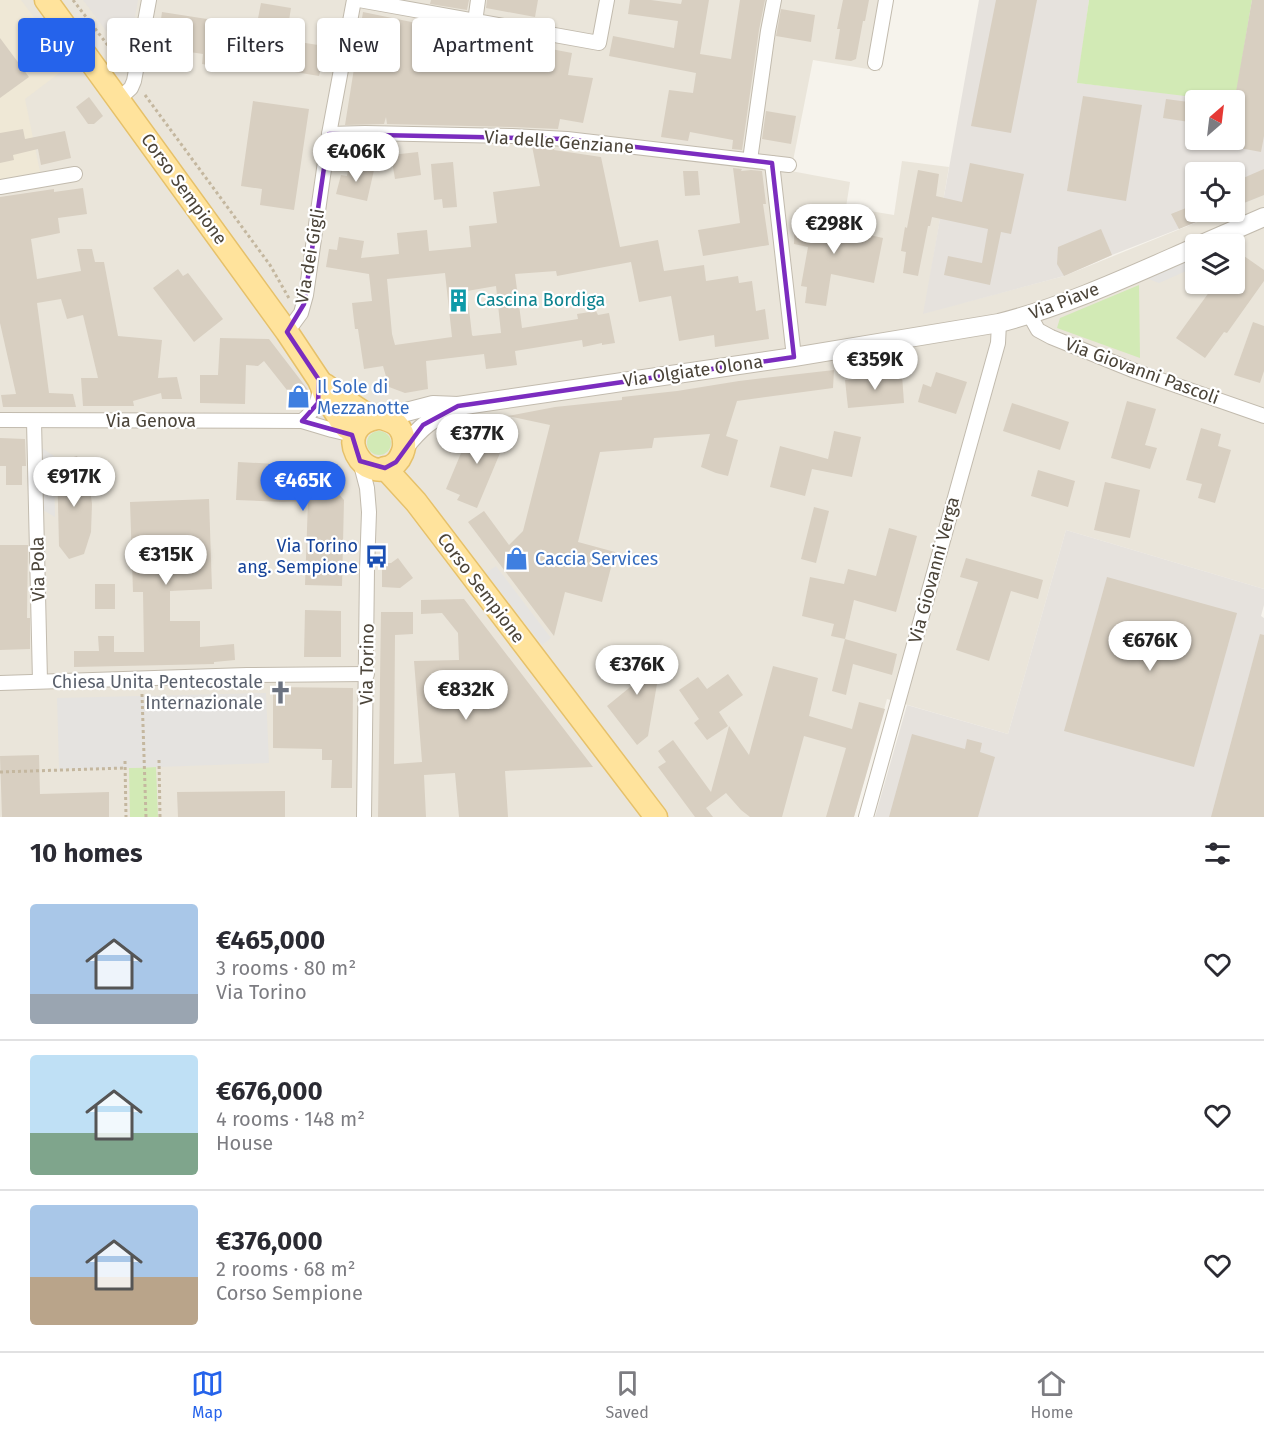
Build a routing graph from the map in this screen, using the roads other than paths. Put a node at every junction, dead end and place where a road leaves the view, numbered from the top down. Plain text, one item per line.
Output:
1 (46, 0) edge
2 (149, 0) edge
3 (356, 0) edge
4 (478, 0) edge
5 (607, 0) edge
6 (774, 0) edge
7 (886, 0) edge
8 (453, 18) edge
9 (476, 18) edge
10 (555, 36) edge
11 (875, 63) dead end
12 (119, 99) junction
13 (329, 134) junction
14 (750, 160) junction
15 (772, 162) junction
16 (789, 165) dead end
17 (75, 174) dead end
18 (0, 187) edge
19 (1264, 218) edge
20 (1226, 234) edge
21 (1185, 252) edge
22 (1029, 314) junction
23 (999, 323) junction
24 (288, 332) junction
25 (927, 335) joint
26 (794, 357) junction
27 (319, 380) junction
28 (458, 406) junction
29 (1264, 416) edge
30 (380, 418) junction
31 (0, 420) edge
32 (34, 421) junction
33 (302, 421) junction
34 (355, 433) junction
35 (403, 451) junction
36 (375, 466) junction
37 (416, 502) junction
38 (369, 512) junction
39 (367, 674) junction
40 (40, 681) junction
41 (0, 682) edge
42 (364, 817) edge
43 (656, 817) edge
44 (866, 817) edge

1 - 12 main road, Corso Sempione
2 - 12 street
3 - 8 street, Via dei Gigli
3 - 13 street, Via dei Gigli
4 - 9 street
5 - 10 street, Via dei Gigli
6 - 14 street
7 - 11 street
12 - 24 main road, Corso Sempione
13 - 14 street, Via delle Genziane
13 - 24 street, Via dei Gigli
14 - 15 street, Via delle Genziane
15 - 16 street, Via delle Genziane
15 - 26 street
17 - 18 street
19 - 20 street
21 - 22 street, Via Piave
22 - 23 street, Via Piave
22 - 29 street, Via Giovanni Pascoli
23 - 25 street, Via Piave
23 - 44 street, Via Giovanni Verga
24 - 27 main road, Corso Sempione
25 - 26 street, Via Olgiate Olona
26 - 28 street, Via Olgiate Olona
27 - 30 main road, Corso Sempione
27 - 33 street
27 - 34 main road, Corso Sempione
28 - 30 street, Via Olgiate Olona
28 - 35 street, Via Olgiate Olona
30 - 34 main road
30 - 35 main road, Corso Sempione
31 - 32 street, Via Genova
32 - 33 street, Via Genova
32 - 40 street, Via Pola
33 - 34 street, Via Genova
34 - 36 main road
35 - 36 main road
35 - 37 main road, Corso Sempione
36 - 37 main road, Corso Sempione
36 - 38 street, Via Torino
36 - 38 street, Via Torino
37 - 43 main road, Corso Sempione
38 - 39 street, Via Torino
39 - 40 street
39 - 42 street, Via Torino
40 - 41 street

